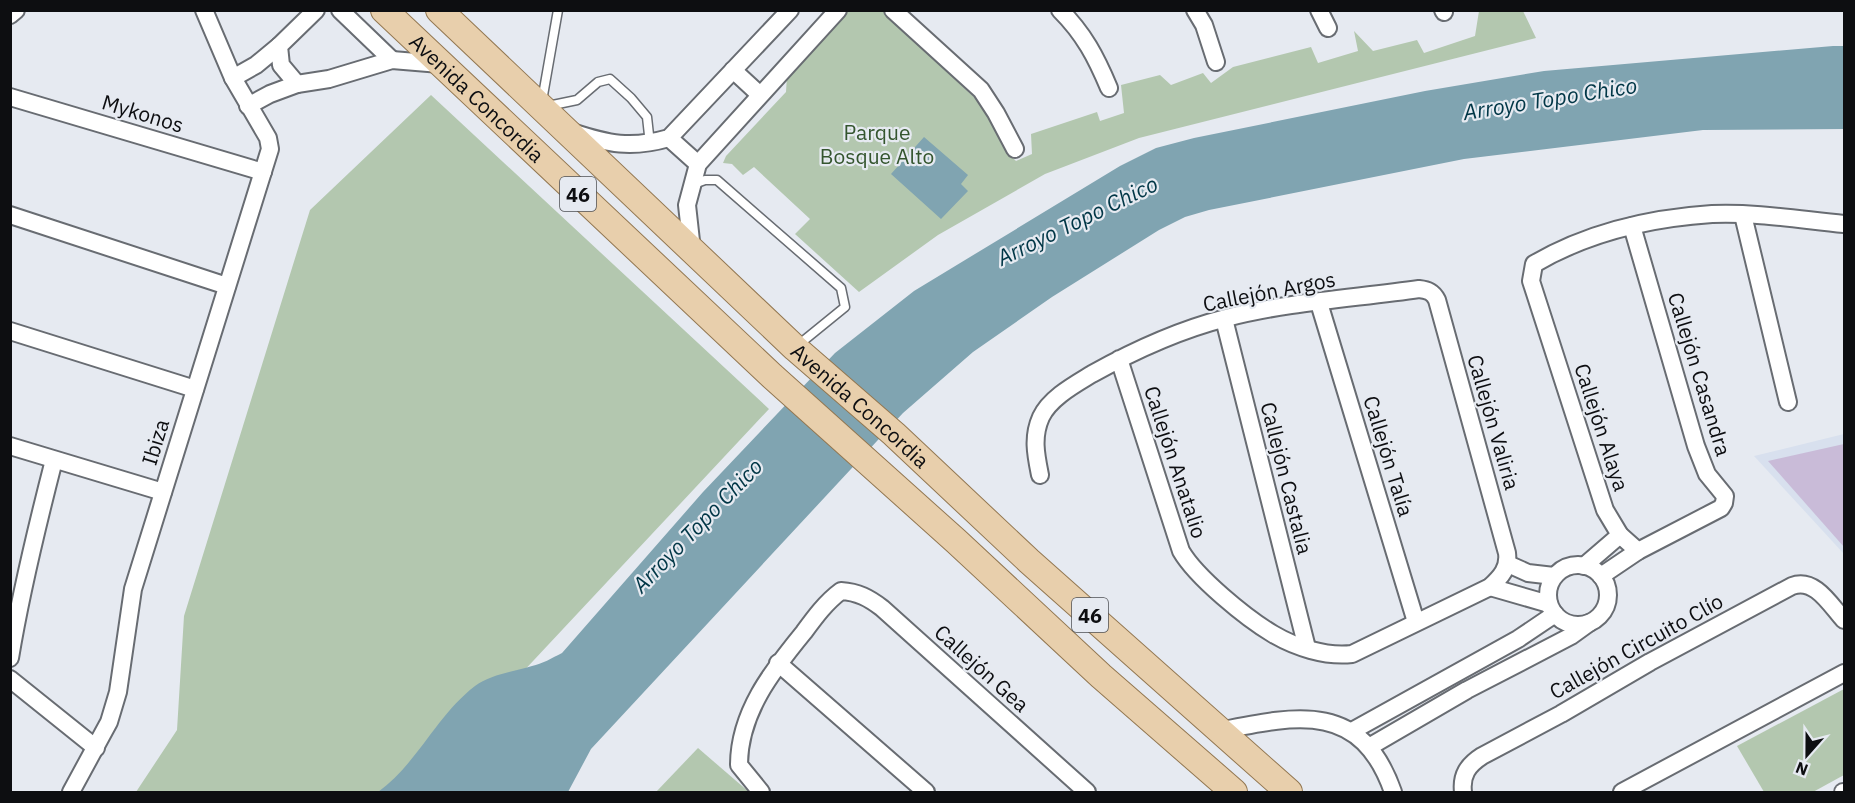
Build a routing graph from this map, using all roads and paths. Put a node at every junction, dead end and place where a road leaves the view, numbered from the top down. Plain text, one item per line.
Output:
1 (16, 10) edge
2 (204, 10) edge
3 (316, 10) edge
4 (340, 10) edge
5 (384, 10) edge
6 (439, 10) edge
7 (558, 10) edge
8 (790, 10) edge
9 (838, 10) edge
10 (893, 10) edge
11 (1060, 10) edge
12 (1195, 10) edge
13 (1319, 10) edge
14 (10, 15) edge
15 (1328, 28) dead end
16 (279, 46) junction
17 (392, 60) junction
18 (1216, 62) dead end
19 (440, 64) junction
20 (733, 70) junction
21 (233, 78) junction
22 (297, 84) junction
23 (1109, 88) dead end
24 (760, 95) junction
25 (10, 97) edge
26 (248, 106) junction
27 (541, 107) junction
28 (565, 130) junction
29 (669, 138) junction
30 (650, 144) junction
31 (1015, 149) dead end
32 (698, 164) junction
33 (263, 172) junction
34 (691, 185) junction
35 (10, 215) edge
36 (1743, 215) junction
37 (1845, 224) edge
38 (1632, 226) junction
39 (692, 250) junction
40 (227, 286) junction
41 (1432, 293) joint
42 (1319, 303) junction
43 (1224, 319) junction
44 (10, 331) edge
45 (795, 348) junction
46 (1119, 359) junction
47 (195, 389) junction
48 (1788, 402) dead end
49 (10, 446) edge
50 (54, 460) junction
51 (1040, 475) dead end
52 (163, 492) junction
53 (1620, 535) junction
54 (1638, 551) junction
55 (1508, 564) junction
56 (1584, 566) junction
57 (1554, 576) junction
58 (1601, 576) junction
59 (1490, 587) junction
60 (1552, 609) junction
61 (1845, 620) edge
62 (1416, 622) junction
63 (1589, 623) junction
64 (1307, 648) junction
65 (10, 658) edge
66 (778, 663) junction
67 (1458, 672) junction
68 (1845, 673) edge
69 (10, 679) edge
70 (1467, 690) junction
71 (1219, 731) junction
72 (1352, 731) junction
73 (1369, 747) junction
74 (96, 748) junction
75 (71, 792) edge
76 (761, 792) edge
77 (926, 792) edge
78 (1087, 792) edge
79 (1234, 792) edge
80 (1289, 792) edge
81 (1393, 792) edge
82 (1463, 792) edge
83 (1622, 792) edge

1 - 14 street
2 - 21 street, Ibiza
3 - 16 street
4 - 17 street
5 - 19 main road, Avenida Concordia / 46
6 - 27 main road, Avenida Concordia / 46
7 - 27 lane
8 - 20 street
9 - 24 street
10 - 31 street
11 - 23 street
12 - 18 street
13 - 15 street
16 - 21 street
16 - 22 street
17 - 19 street
17 - 22 street
19 - 79 main road, Avenida Concordia / 46
20 - 24 street
20 - 29 street
21 - 26 street, Ibiza
22 - 26 street
24 - 32 street
25 - 33 street, Mykonos
26 - 33 street, Ibiza
27 - 28 main road, Avenida Concordia / 46
27 - 30 lane
28 - 30 street
28 - 39 main road, Avenida Concordia / 46
29 - 30 street
29 - 32 street
32 - 34 street
33 - 40 street, Ibiza
34 - 39 street
34 - 45 lane
35 - 40 street
36 - 37 street
36 - 38 street
36 - 48 street
38 - 53 street, Callejón Alaya
38 - 54 street, Callejón Casandra
39 - 45 main road, Avenida Concordia / 46
40 - 47 street, Ibiza
41 - 42 street, Callejón Argos
41 - 55 street, Callejón Valiria
42 - 43 street, Callejón Argos
42 - 62 street, Callejón Talía
43 - 46 street, Callejón Argos
43 - 64 street, Callejón Castalia
44 - 47 street
45 - 71 main road, Avenida Concordia / 46
46 - 51 street, Callejón Argos
46 - 64 street, Callejón Anatalio
47 - 52 street, Ibiza
49 - 50 street
50 - 52 street
50 - 65 street
52 - 74 street, Ibiza
53 - 54 street, Callejón Alaya
53 - 56 street
54 - 58 street
55 - 57 street
55 - 59 street, Callejón Anatalio
56 - 57 street
56 - 58 street
57 - 60 street
58 - 63 street
59 - 60 street
59 - 62 street, Callejón Anatalio
60 - 63 street
60 - 67 street
61 - 82 street, Callejón Circuito Clío
62 - 64 street, Callejón Anatalio
63 - 70 street
66 - 76 street
66 - 77 street
66 - 78 street, Callejón Gea
67 - 70 street
67 - 72 street
68 - 83 street
69 - 74 street
70 - 73 street
71 - 72 street
71 - 80 main road, Avenida Concordia / 46
72 - 73 street
73 - 81 street
74 - 75 street, Ibiza

